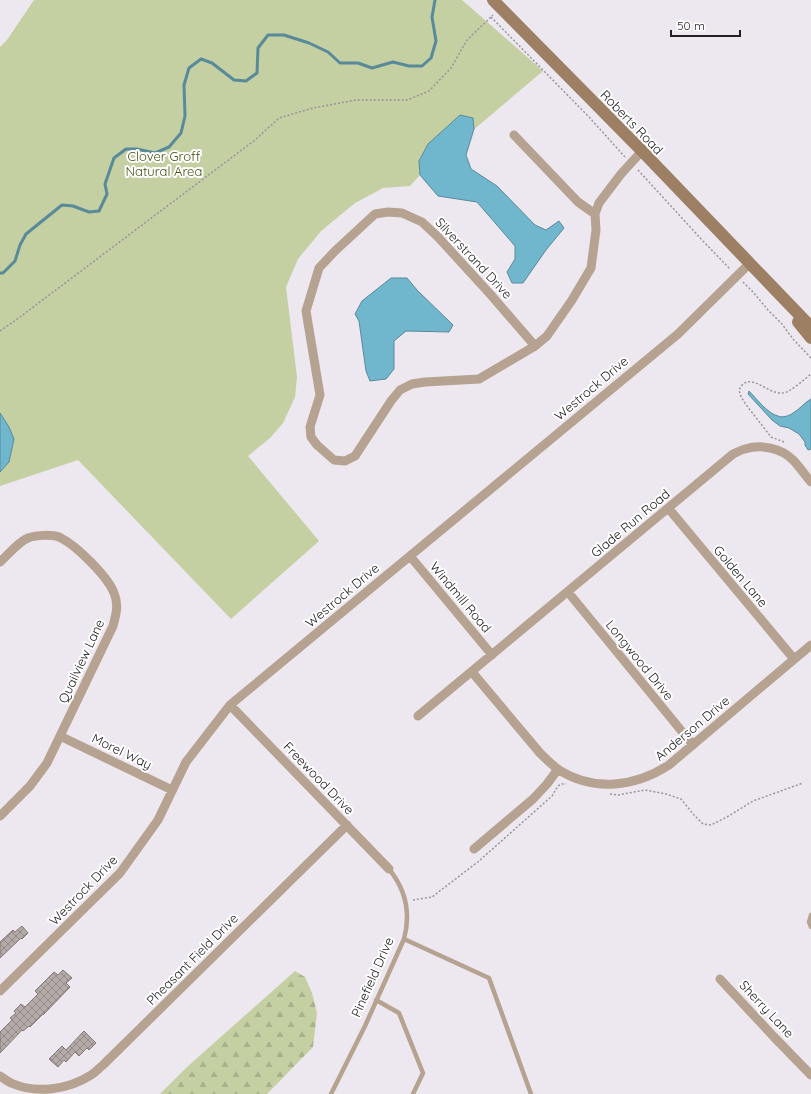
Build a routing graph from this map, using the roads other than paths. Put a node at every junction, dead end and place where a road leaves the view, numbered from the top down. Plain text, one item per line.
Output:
1 (497, 4) edge
2 (514, 135) dead end
3 (642, 151) junction
4 (595, 214) junction
5 (750, 264) junction
6 (811, 326) edge
7 (811, 338) edge
8 (535, 346) junction
9 (811, 482) edge
10 (669, 509) junction
11 (410, 556) junction
12 (0, 562) edge
13 (568, 592) junction
14 (811, 645) edge
15 (492, 655) junction
16 (794, 659) junction
17 (472, 672) junction
18 (230, 706) junction
19 (418, 716) dead end
20 (60, 736) junction
21 (693, 745) junction
22 (558, 769) junction
23 (172, 790) junction
24 (0, 816) edge
25 (347, 825) junction
26 (474, 849) dead end
27 (389, 869) joint
28 (811, 915) edge
29 (811, 927) edge
30 (404, 939) junction
31 (720, 978) dead end
32 (0, 991) edge
33 (376, 1000) junction
34 (811, 1075) edge
35 (0, 1076) edge
36 (44, 1092) edge
37 (331, 1094) edge
38 (413, 1094) edge
39 (531, 1094) edge

1 - 3 main road, Roberts Road
2 - 4 street
3 - 4 street
3 - 5 main road, Roberts Road
4 - 8 street
5 - 6 main road, Roberts Road
5 - 7 main road, Roberts Road
5 - 11 street, Westrock Drive
8 - 8 street, Silverstrand Drive
9 - 10 street, Glade Run Road
10 - 13 street, Glade Run Road
10 - 16 street, Golden Lane
11 - 15 street, Windmill Road
11 - 18 street, Westrock Drive
12 - 20 street, Quailview Lane
13 - 15 street, Glade Run Road
13 - 21 street, Longwood Drive
14 - 16 street, Anderson Drive
15 - 17 street, Glade Run Road
16 - 21 street, Anderson Drive
17 - 19 street, Glade Run Road
17 - 22 street, Anderson Drive
18 - 23 street, Westrock Drive
18 - 25 street, Freewood Drive
20 - 23 street, Morel Way
20 - 24 street, Quailview Lane
21 - 22 street, Anderson Drive
22 - 26 street
23 - 32 street, Westrock Drive
25 - 27 street, Freewood Drive
25 - 36 street, Pheasant Field Drive
27 - 30 lane, Pinefield Drive
28 - 29 lane
30 - 33 lane, Pinefield Drive
30 - 39 lane
31 - 34 street, Sherry Lane
33 - 37 lane, Pinefield Drive
33 - 38 lane
35 - 36 street, Pheasant Field Drive

